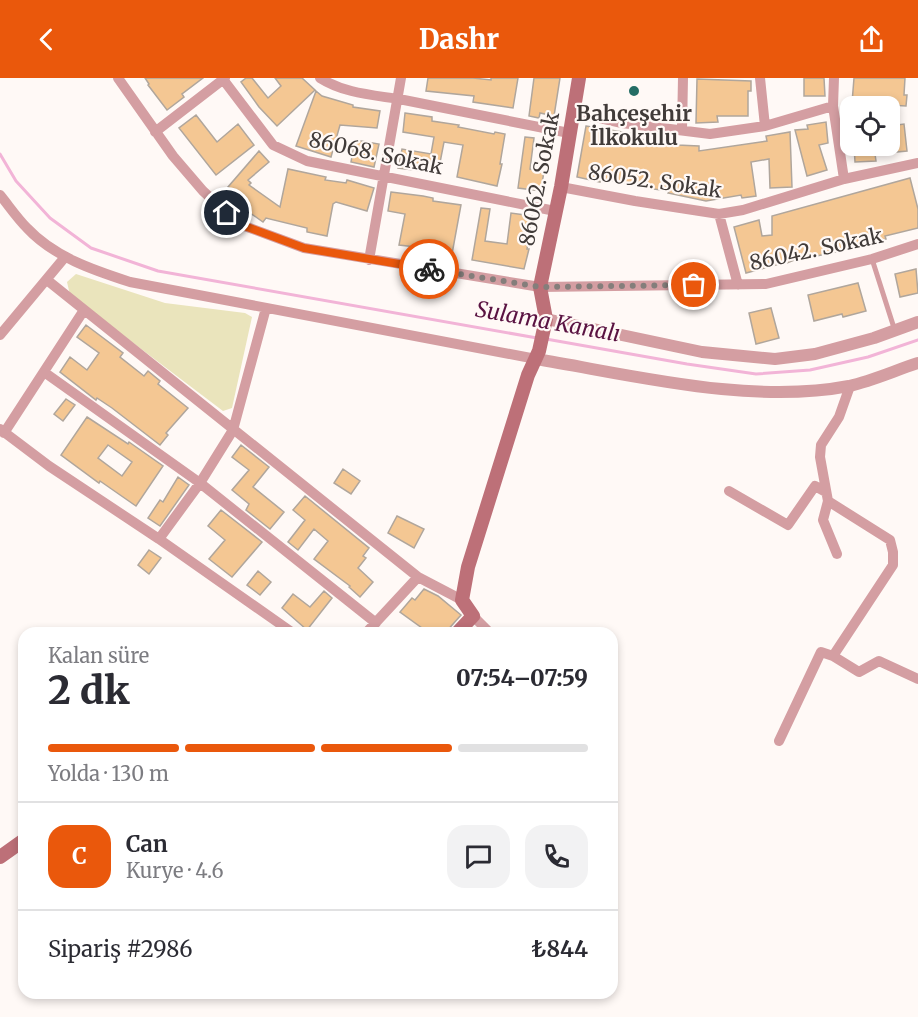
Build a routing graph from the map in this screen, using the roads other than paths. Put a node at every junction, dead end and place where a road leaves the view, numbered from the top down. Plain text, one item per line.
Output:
1 (118, 78) edge
2 (223, 78) edge
3 (320, 78) edge
4 (401, 78) edge
5 (579, 78) edge
6 (683, 78) edge
7 (760, 78) edge
8 (834, 78) edge
9 (397, 99) junction
10 (833, 106) junction
11 (573, 112) junction
12 (765, 126) junction
13 (682, 130) junction
14 (155, 132) junction
15 (568, 133) junction
16 (918, 163) edge
17 (384, 176) junction
18 (844, 179) junction
19 (561, 187) junction
20 (0, 195) edge
21 (555, 211) junction
22 (719, 213) junction
23 (918, 244) edge
24 (65, 257) junction
25 (872, 259) junction
26 (369, 260) junction
27 (47, 280) junction
28 (738, 285) junction
29 (540, 287) junction
30 (266, 308) junction
31 (84, 310) junction
32 (918, 322) edge
33 (545, 323) junction
34 (895, 331) junction
35 (0, 335) edge
36 (538, 355) junction
37 (918, 363) edge
38 (44, 372) junction
39 (850, 386) junction
40 (233, 430) junction
41 (2, 431) edge
42 (200, 483) junction
43 (729, 491) dead end
44 (827, 496) junction
45 (159, 539) junction
46 (837, 554) dead end
47 (418, 577) junction
48 (462, 600) junction
49 (473, 616) junction
50 (376, 623) junction
51 (284, 627) edge
52 (372, 627) edge
53 (463, 627) edge
54 (484, 627) edge
55 (833, 656) junction
56 (918, 679) edge
57 (778, 741) dead end
58 (18, 844) edge
59 (0, 857) edge

1 - 14 street, 86042. Sokak
2 - 14 street
2 - 17 street, 86068. Sokak
3 - 9 street
4 - 9 street
5 - 11 main road, 86062. Sokak
6 - 13 street
7 - 12 street
8 - 10 street
9 - 15 street
9 - 17 street
10 - 12 street
10 - 18 street
11 - 13 street
11 - 15 main road, 86062. Sokak
12 - 13 street
14 - 26 street, 86042. Sokak
15 - 19 main road, 86062. Sokak
16 - 18 street, 86052. Sokak
17 - 21 street, 86068. Sokak
17 - 26 street
18 - 22 street, 86052. Sokak
19 - 21 main road, 86062. Sokak
19 - 22 street, 86052. Sokak
20 - 24 street
21 - 29 main road, 86062. Sokak
22 - 28 street
23 - 25 street, 86042. Sokak
24 - 27 street
24 - 30 street
25 - 28 street, 86042. Sokak
25 - 34 lane
26 - 29 street, 86042. Sokak
27 - 31 street
27 - 35 street
28 - 29 street, 86042. Sokak
29 - 33 main road
30 - 36 street
30 - 40 street
31 - 38 street
31 - 40 street
32 - 34 street
33 - 34 street
33 - 36 main road
36 - 39 street
36 - 48 main road
37 - 39 street
38 - 41 street
38 - 42 street
39 - 44 street
40 - 42 street
40 - 47 street
41 - 45 street
42 - 45 street
42 - 50 street
43 - 44 street
44 - 46 street
44 - 55 street
45 - 51 street
47 - 48 street
47 - 50 street
48 - 49 main road
49 - 53 main road
49 - 54 street
50 - 52 street
55 - 56 street
55 - 57 street
58 - 59 main road

